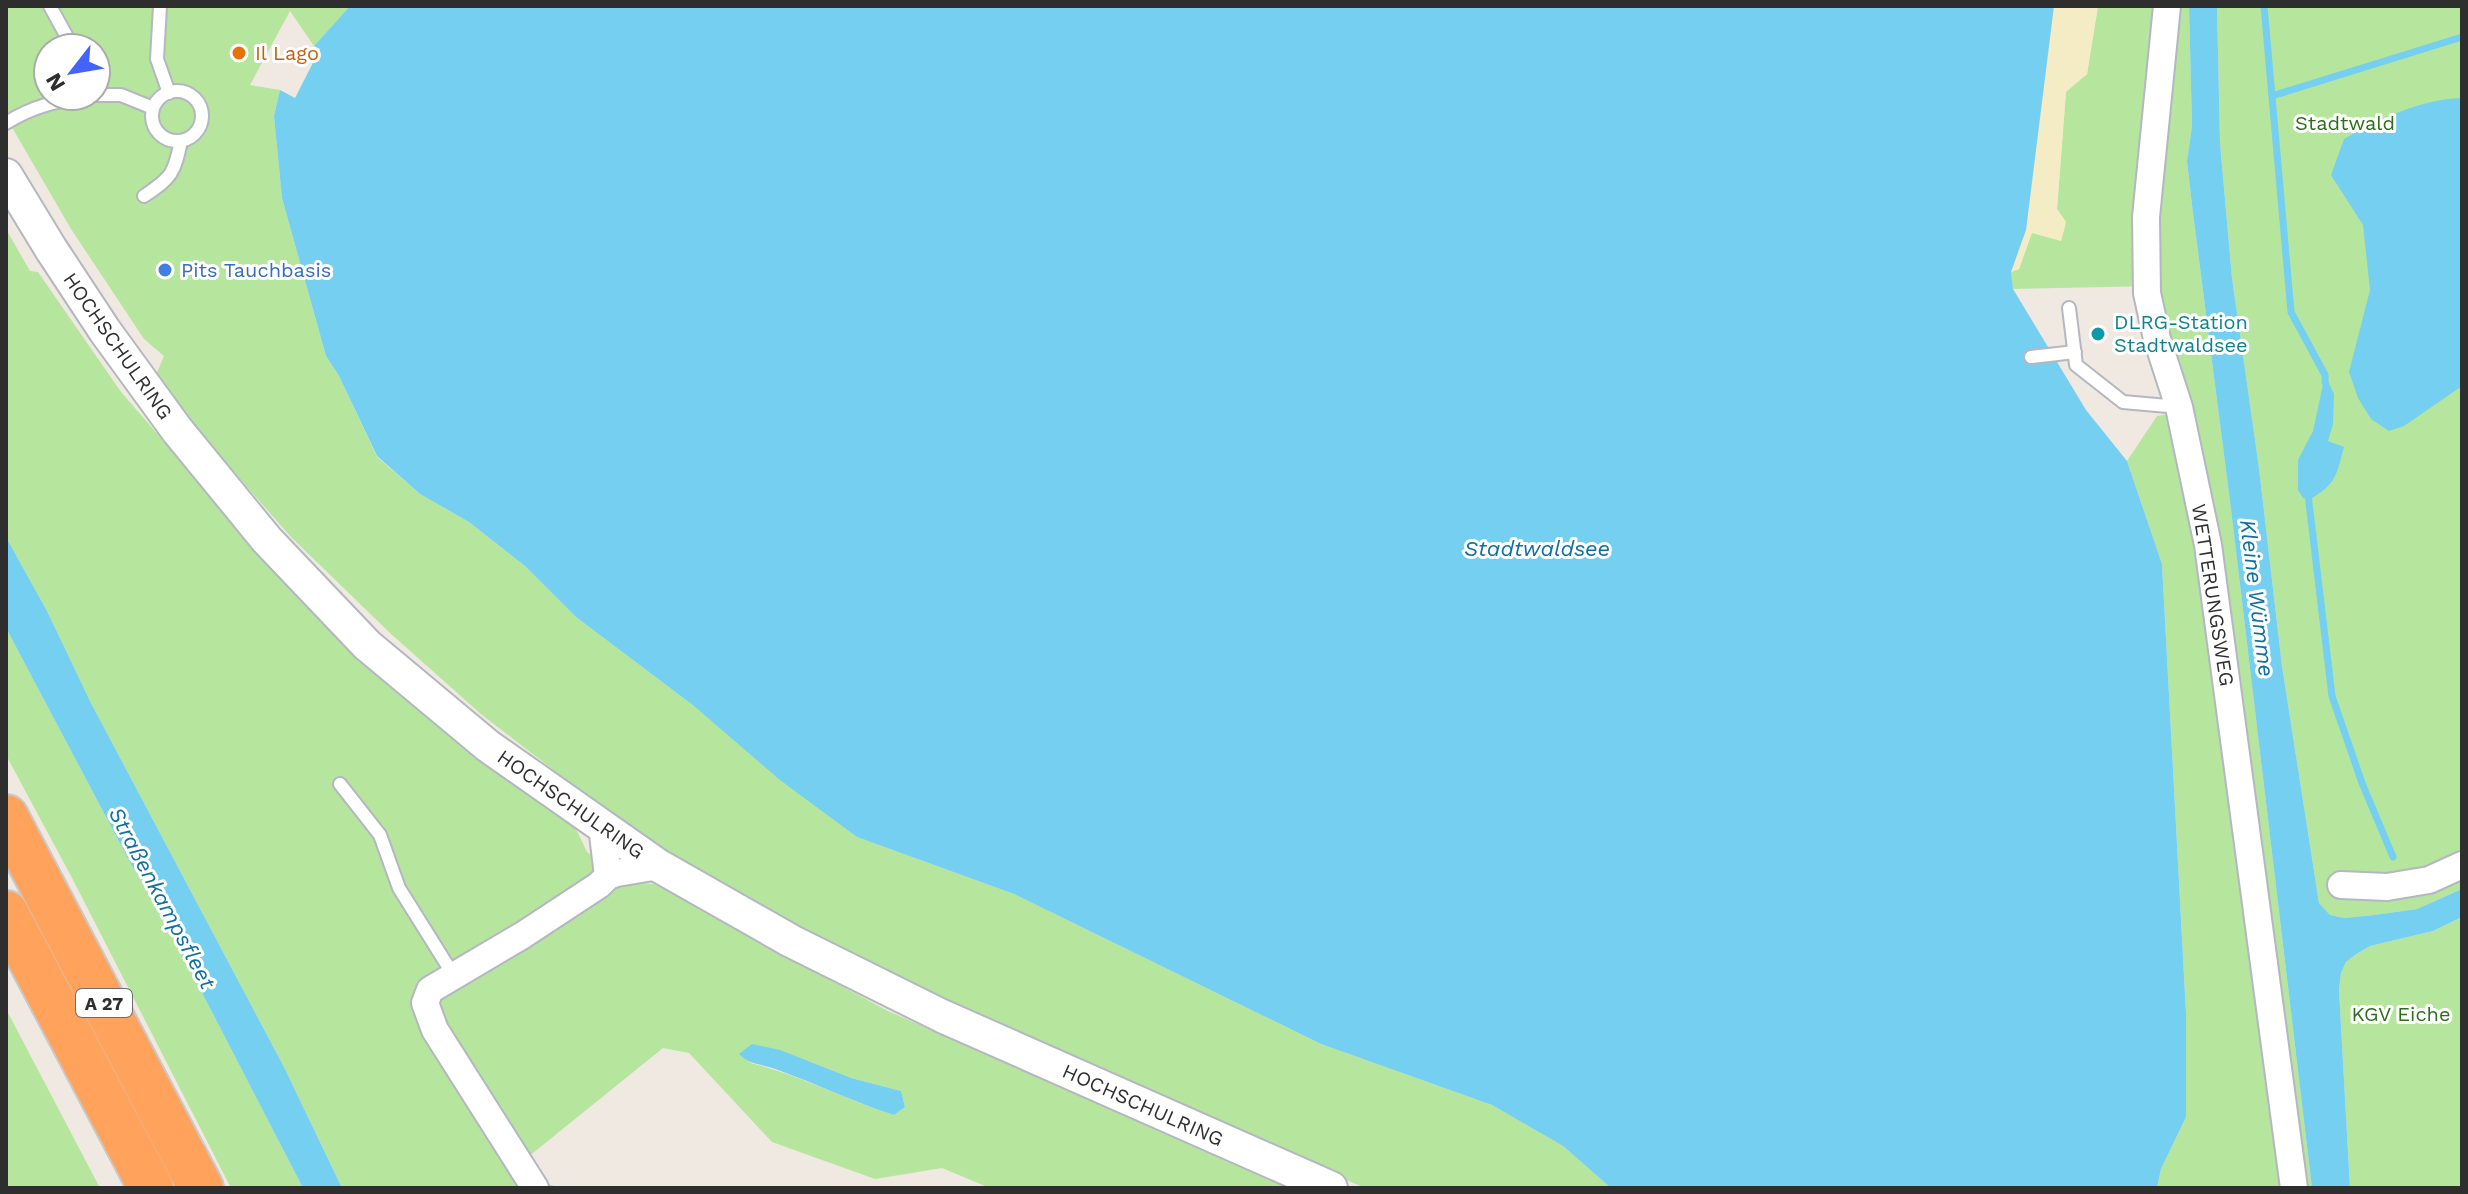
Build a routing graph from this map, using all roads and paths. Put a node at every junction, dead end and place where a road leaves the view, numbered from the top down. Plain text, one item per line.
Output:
1 (50, 6) edge
2 (160, 6) edge
3 (2167, 6) edge
4 (64, 32) edge
5 (169, 93) junction
6 (112, 95) edge
7 (32, 108) edge
8 (153, 108) junction
9 (6, 123) edge
10 (181, 141) junction
11 (6, 175) edge
12 (144, 196) dead end
13 (2069, 308) dead end
14 (2075, 352) junction
15 (2031, 357) dead end
16 (2179, 407) junction
17 (340, 784) dead end
18 (6, 817) edge
19 (602, 826) junction
20 (2462, 865) edge
21 (659, 866) junction
22 (608, 876) junction
23 (2341, 885) dead end
24 (6, 913) edge
25 (454, 976) junction
26 (151, 1188) edge
27 (201, 1188) edge
28 (535, 1188) edge
29 (1331, 1188) edge
30 (2294, 1188) edge

1 - 4 lane
2 - 5 lane
3 - 16 street, WETTERUNGSWEG
5 - 8 lane
5 - 10 lane
6 - 8 lane
7 - 9 lane
8 - 10 lane
10 - 12 lane
11 - 19 street, HOCHSCHULRING
13 - 14 lane
14 - 15 lane
14 - 16 lane
16 - 30 street, WETTERUNGSWEG
17 - 25 lane
18 - 27 highway, A 27
19 - 21 street, HOCHSCHULRING
19 - 22 street
20 - 23 street
21 - 22 street
21 - 29 street, HOCHSCHULRING
22 - 25 street
24 - 26 highway, A 27
25 - 28 street

